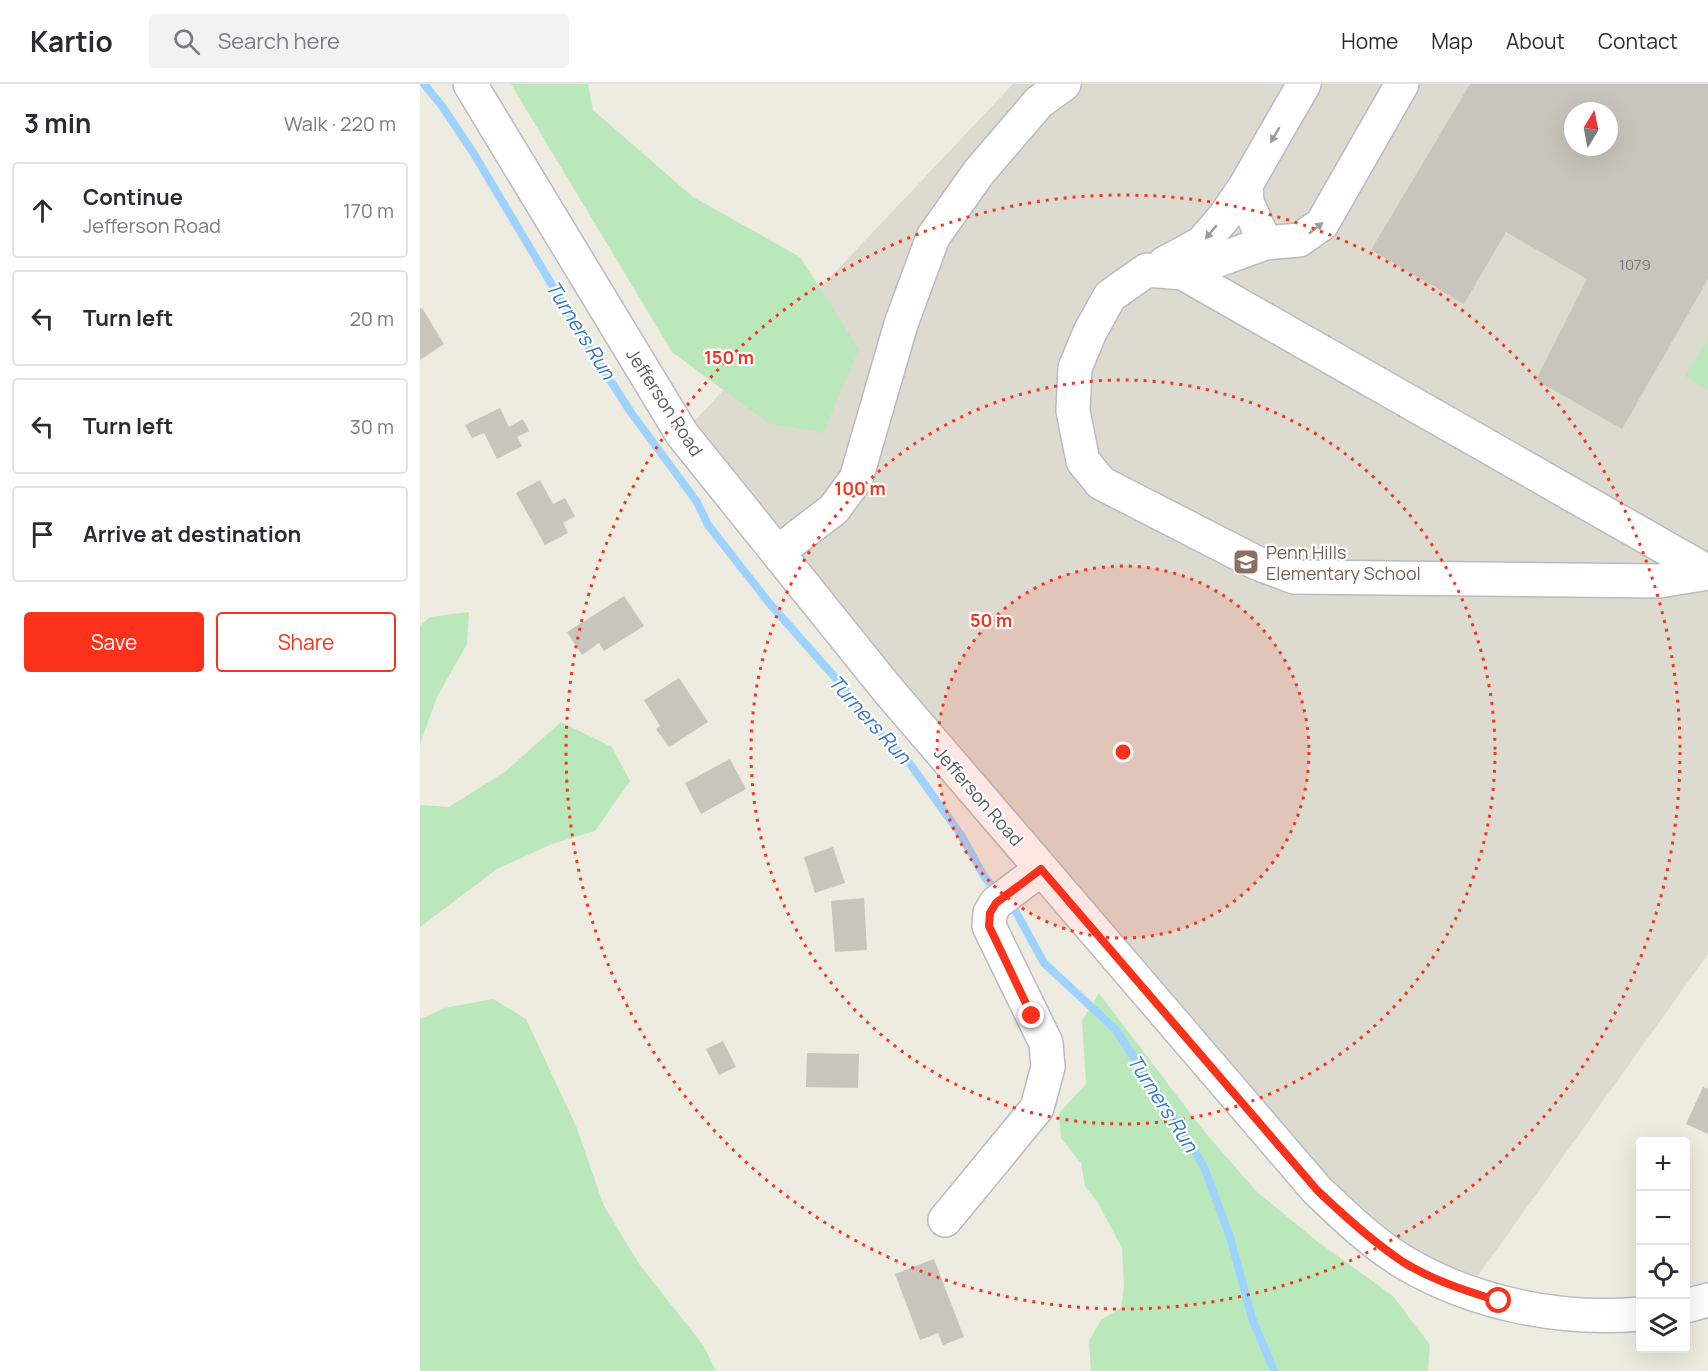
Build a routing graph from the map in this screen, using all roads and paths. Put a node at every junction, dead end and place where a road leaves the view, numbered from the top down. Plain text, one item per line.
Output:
1 (470, 84) edge
2 (1064, 84) edge
3 (1304, 84) edge
4 (1402, 84) edge
5 (1246, 185) junction
6 (1264, 243) junction
7 (1147, 270) junction
8 (1183, 273) junction
9 (778, 552) junction
10 (1708, 573) edge
11 (1041, 869) junction
12 (945, 1220) dead end
13 (1708, 1300) edge
14 (1690, 1305) edge
15 (1636, 1314) edge

1 - 9 street, Jefferson Road
2 - 9 street
3 -> 5 street
6 -> 4 street
5 - 6 street
5 -> 7 street
6 - 8 street
7 - 8 street
7 - 10 street
8 - 10 street
9 - 11 street, Jefferson Road
11 - 12 street
11 - 15 street, Jefferson Road
13 - 14 street

